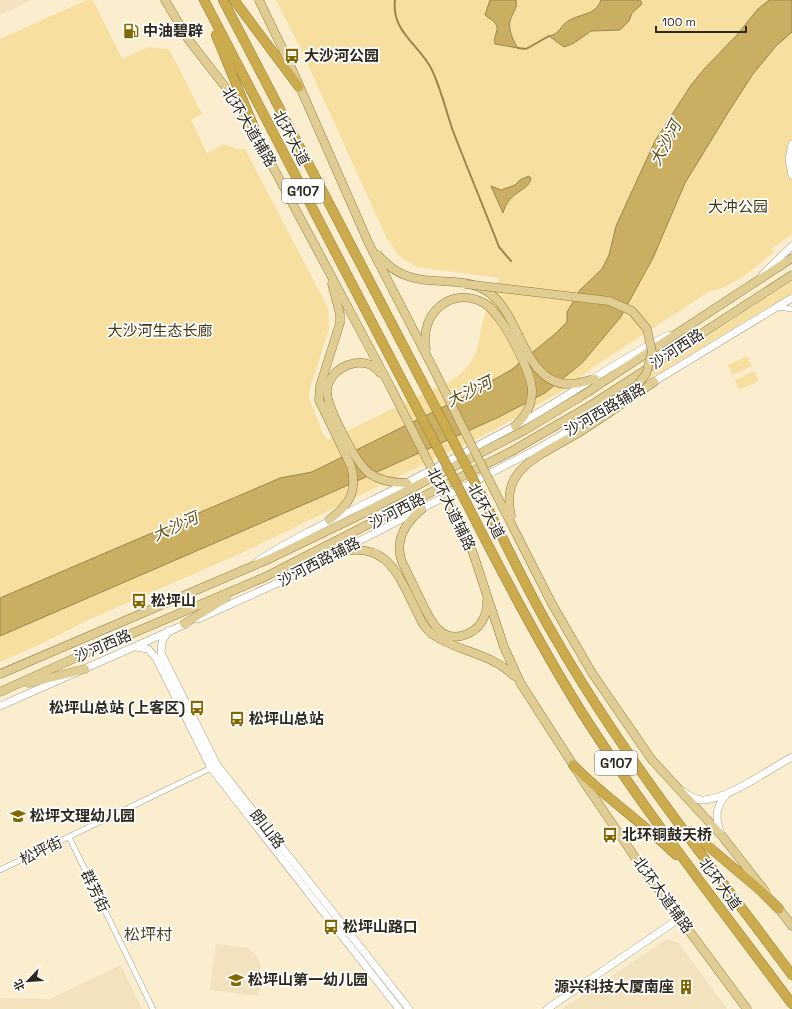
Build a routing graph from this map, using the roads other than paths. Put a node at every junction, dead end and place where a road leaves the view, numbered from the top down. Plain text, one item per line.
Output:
1 (165, 0) edge
2 (203, 0) edge
3 (223, 0) edge
4 (234, 0) edge
5 (259, 0) edge
6 (300, 87) junction
7 (260, 142) junction
8 (792, 144) edge
9 (792, 175) edge
10 (369, 244) junction
11 (792, 246) edge
12 (792, 258) edge
13 (327, 267) junction
14 (792, 275) edge
15 (465, 284) junction
16 (751, 285) junction
17 (792, 298) edge
18 (775, 308) junction
19 (792, 309) edge
20 (686, 327) junction
21 (432, 366) junction
22 (595, 379) junction
23 (654, 382) junction
24 (391, 388) junction
25 (612, 405) junction
26 (327, 410) junction
27 (515, 426) junction
28 (407, 483) junction
29 (422, 508) junction
30 (329, 520) junction
31 (515, 530) junction
32 (336, 553) junction
33 (241, 572) junction
34 (244, 586) junction
35 (485, 588) junction
36 (427, 623) junction
37 (184, 624) junction
38 (168, 631) junction
39 (135, 646) junction
40 (52, 652) junction
41 (85, 669) junction
42 (0, 674) edge
43 (0, 680) edge
44 (521, 684) junction
45 (11, 687) junction
46 (0, 692) edge
47 (0, 706) edge
48 (792, 757) edge
49 (573, 765) junction
50 (210, 768) junction
51 (675, 786) junction
52 (728, 793) junction
53 (673, 815) junction
54 (722, 836) junction
55 (70, 837) junction
56 (0, 870) edge
57 (703, 884) junction
58 (779, 909) junction
59 (680, 918) junction
60 (792, 926) edge
61 (792, 975) edge
62 (792, 1004) edge
63 (153, 1009) edge
64 (400, 1009) edge
65 (409, 1009) edge
66 (546, 1009) edge
67 (747, 1009) edge

1 - 7 main road, 北环大道辅路
2 - 7 highway
2 - 57 highway, 北环大道 / G107, bridge
3 - 53 highway, 北环大道 / G107, bridge
4 - 6 highway
5 - 6 main road
6 - 10 main road
7 - 13 main road, 北环大道辅路
8 - 9 main road
10 - 15 main road
10 - 21 main road
11 - 16 main road
12 - 16 main road, 沙河西路
13 - 24 main road, 北环大道辅路
13 - 26 main road
14 - 34 main road, 沙河西路
15 - 22 main road, bridge
15 - 25 main road, bridge
16 - 20 main road, 沙河西路
17 - 18 main road, 沙河西路辅路
18 - 19 street
18 - 23 main road, 沙河西路辅路
20 - 22 main road, 沙河西路辅路
20 - 33 main road, 沙河西路
21 - 27 main road
21 - 31 main road, bridge
22 - 27 main road, 沙河西路辅路
23 - 25 main road, 沙河西路辅路
23 - 31 main road
24 - 26 main road
24 - 35 main road, 北环大道辅路, bridge
25 - 29 main road, 沙河西路辅路
26 - 28 main road
26 - 30 main road
27 - 28 main road, 沙河西路辅路
28 - 30 main road, 沙河西路辅路
29 - 32 main road, 沙河西路辅路
29 - 36 main road
30 - 33 main road, 沙河西路辅路
31 - 51 main road
32 - 36 main road
32 - 37 main road, 沙河西路辅路
33 - 40 main road, 沙河西路
34 - 37 main road
34 - 45 main road, 沙河西路
35 - 36 main road
35 - 44 main road, 北环大道辅路
36 - 44 main road
37 - 38 main road, 沙河西路辅路
38 - 39 main road, 沙河西路辅路
38 - 65 main road, 朗山路
39 - 41 main road, 沙河西路辅路
39 - 50 main road, 朗山路
40 - 42 main road, 沙河西路
40 - 43 main road
41 - 45 main road
41 - 47 main road, 沙河西路辅路
44 - 49 main road, 北环大道辅路
45 - 46 main road, 沙河西路
48 - 52 main road
49 - 57 highway
49 - 59 main road, 北环大道辅路
50 - 55 street, 松坪街
50 - 64 main road, 朗山路
51 - 52 main road
51 - 54 main road
52 - 54 main road
53 - 58 highway
53 - 61 highway, 北环大道 / G107
54 - 58 main road
55 - 56 street, 松坪街
55 - 63 street, 群芳街
57 - 62 highway, 北环大道 / G107
58 - 60 main road
59 - 66 main road
59 - 67 main road, 北环大道辅路

